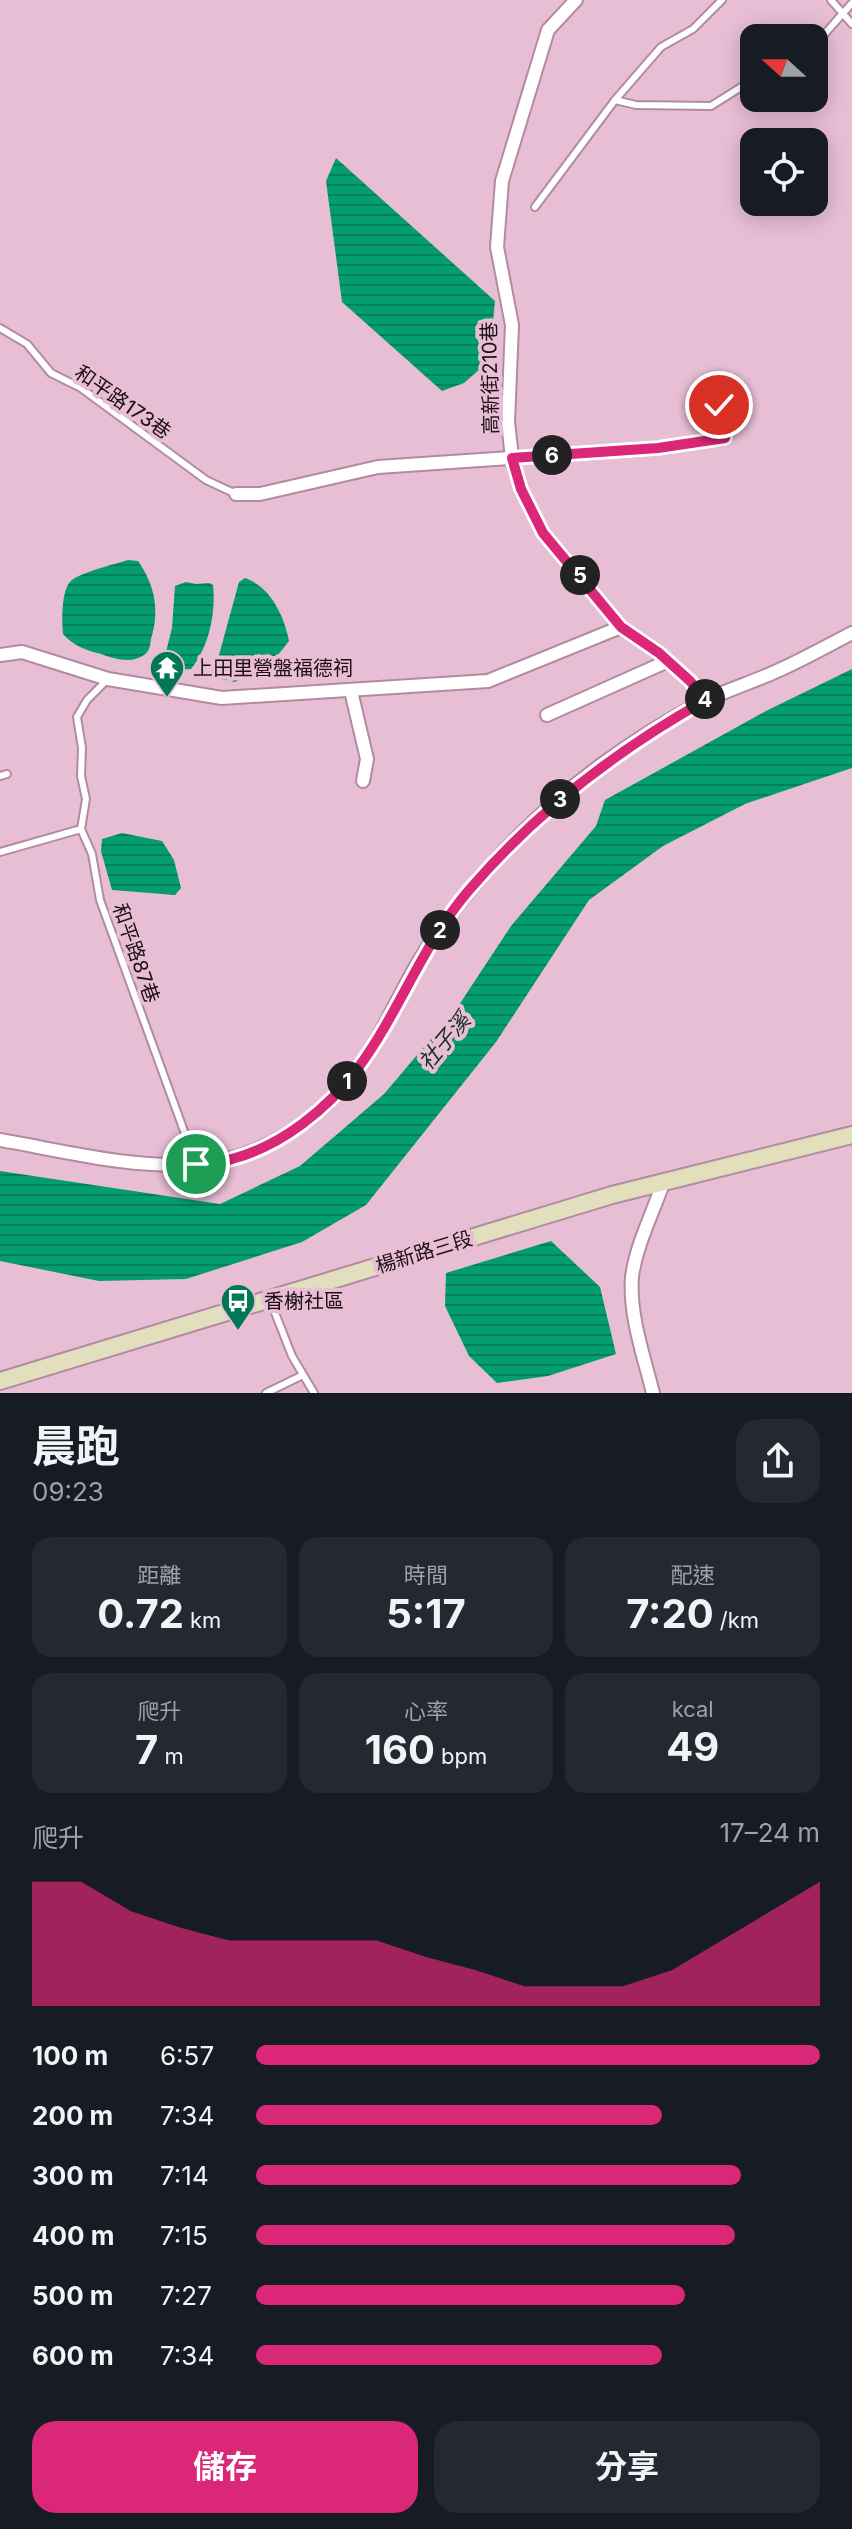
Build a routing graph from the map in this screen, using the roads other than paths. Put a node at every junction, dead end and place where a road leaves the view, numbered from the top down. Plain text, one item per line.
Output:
1 (576, 0) edge
2 (722, 0) edge
3 (831, 0) edge
4 (852, 3) edge
5 (844, 12) junction
6 (852, 24) edge
7 (828, 30) edge
8 (740, 88) edge
9 (615, 100) junction
10 (535, 207) dead end
11 (0, 328) edge
12 (709, 394) dead end
13 (512, 458) junction
14 (236, 494) joint
15 (621, 627) junction
16 (852, 633) edge
17 (0, 655) edge
18 (668, 661) junction
19 (108, 679) junction
20 (351, 691) junction
21 (706, 700) junction
22 (547, 715) dead end
23 (363, 781) dead end
24 (81, 829) junction
25 (0, 852) edge
26 (852, 1135) edge
27 (0, 1140) edge
28 (196, 1164) junction
29 (663, 1183) junction
30 (270, 1300) junction
31 (301, 1376) junction
32 (0, 1381) edge
33 (266, 1393) edge
34 (314, 1393) edge
35 (653, 1393) edge

1 - 13 street, 高新街210巷
2 - 9 lane
3 - 5 lane
4 - 5 lane
5 - 6 lane
5 - 7 lane
8 - 9 lane
9 - 10 lane
11 - 14 lane, 和平路173巷
12 - 13 street
13 - 14 street
13 - 15 street, 高新街210巷
15 - 18 street, 高新街210巷
15 - 20 street
16 - 21 street
17 - 19 street
18 - 21 street, 高新街210巷
18 - 22 street
19 - 20 street
19 - 24 lane
20 - 23 street
21 - 28 street
24 - 25 lane
24 - 28 lane, 和平路87巷
26 - 29 main road, 楊新路三段
27 - 28 street
29 - 30 main road, 楊新路三段
29 - 35 street
30 - 31 lane
30 - 32 main road, 楊新路三段
31 - 33 lane
31 - 34 lane

